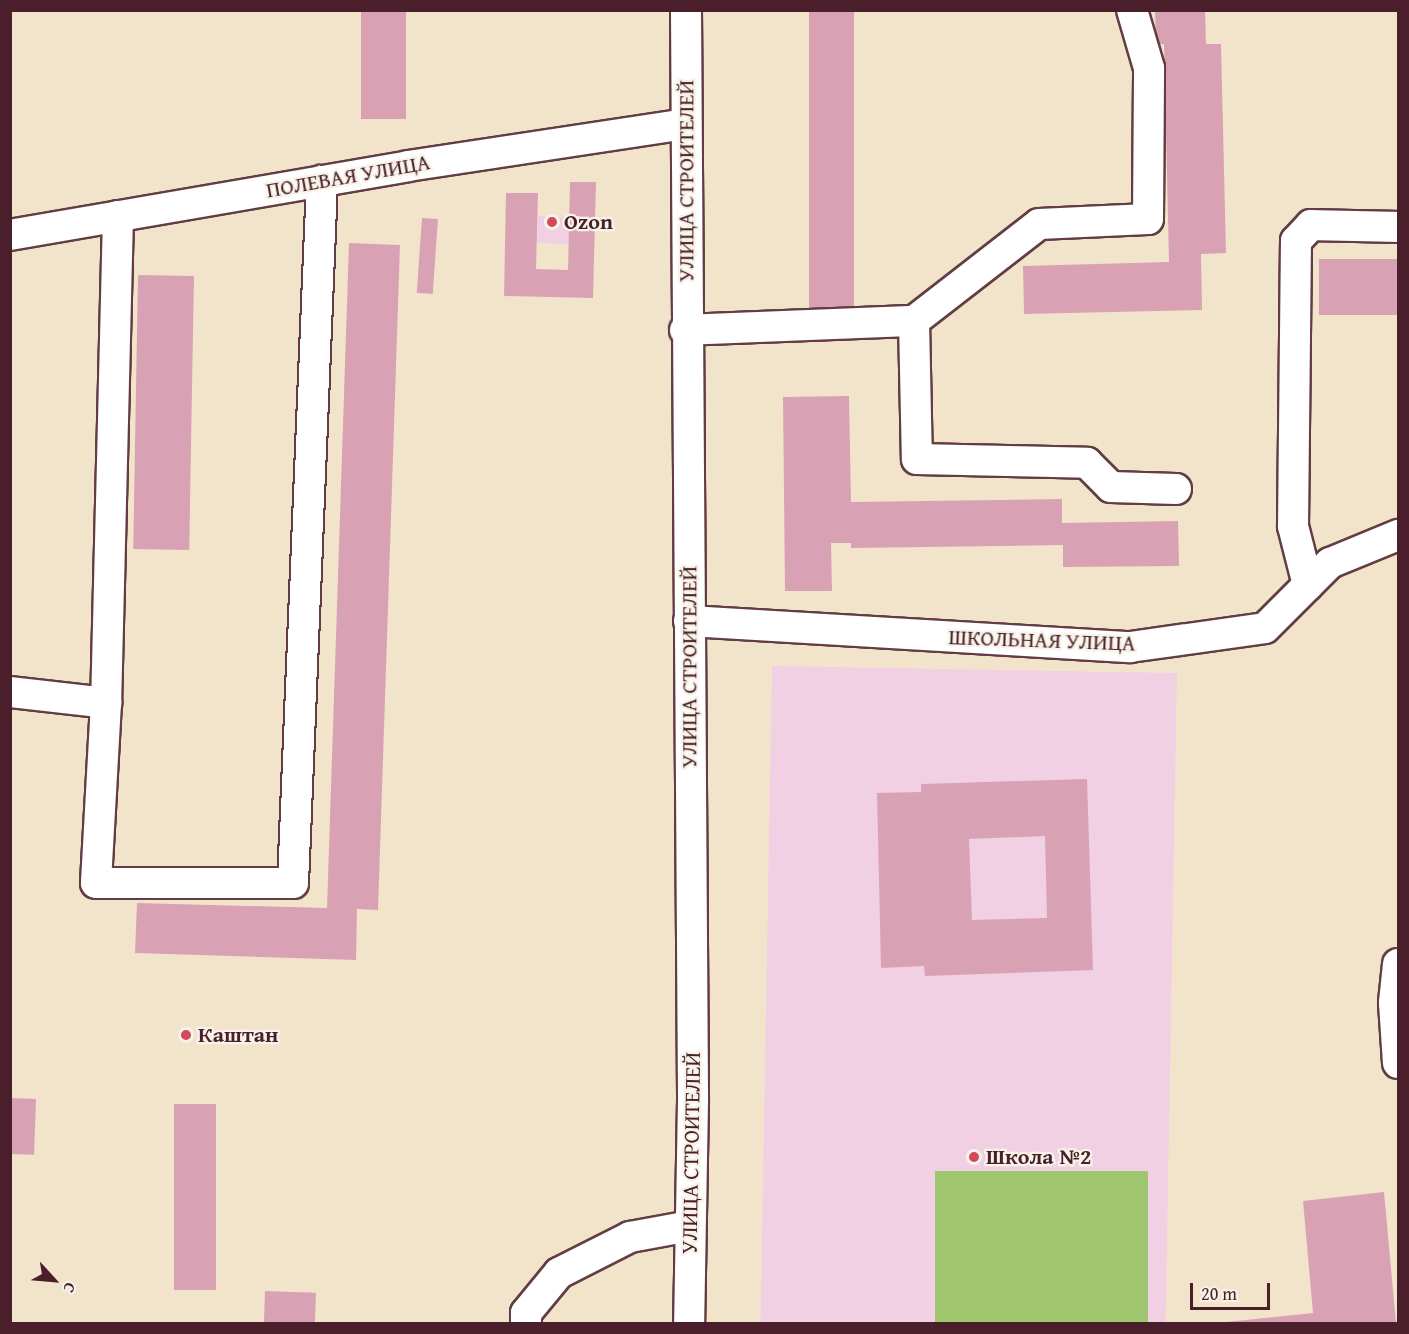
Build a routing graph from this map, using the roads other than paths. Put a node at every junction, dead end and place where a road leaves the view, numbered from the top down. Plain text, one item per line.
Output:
1 (686, 10) edge
2 (1132, 10) edge
3 (686, 124) junction
4 (322, 181) junction
5 (118, 216) junction
6 (1398, 227) edge
7 (10, 235) edge
8 (914, 321) junction
9 (686, 330) junction
10 (1176, 489) dead end
11 (1398, 535) edge
12 (1308, 585) junction
13 (689, 621) junction
14 (10, 692) edge
15 (106, 703) junction
16 (1398, 964) edge
17 (1398, 1063) edge
18 (690, 1227) junction
19 (526, 1323) edge
20 (689, 1323) edge

1 - 3 street, УЛИЦА СТРОИТЕЛЕЙ
2 - 8 street
3 - 4 street, ПОЛЕВАЯ УЛИЦА
3 - 9 street, УЛИЦА СТРОИТЕЛЕЙ
4 - 5 street, ПОЛЕВАЯ УЛИЦА
4 - 15 street
5 - 7 street, ПОЛЕВАЯ УЛИЦА
5 - 15 street
6 - 12 street
8 - 9 street
8 - 10 street
9 - 13 street, УЛИЦА СТРОИТЕЛЕЙ
11 - 12 street, ШКОЛЬНАЯ УЛИЦА
12 - 13 street, ШКОЛЬНАЯ УЛИЦА
13 - 18 street, УЛИЦА СТРОИТЕЛЕЙ
14 - 15 street
16 - 17 street
18 - 19 street
18 - 20 street, УЛИЦА СТРОИТЕЛЕЙ

